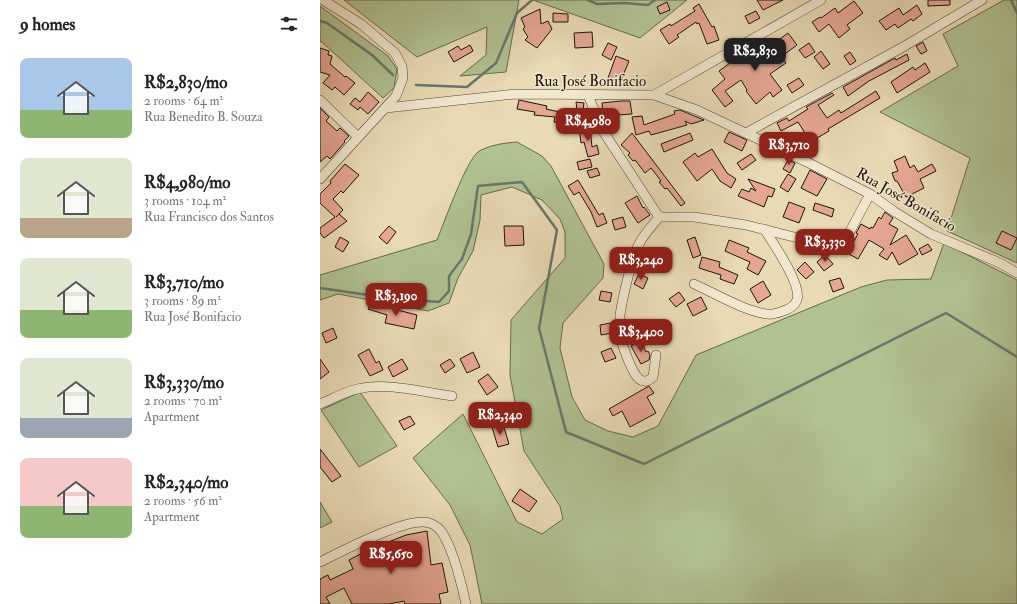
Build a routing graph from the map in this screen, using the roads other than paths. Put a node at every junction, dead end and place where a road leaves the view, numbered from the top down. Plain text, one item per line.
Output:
1 (323, 0) edge
2 (821, 0) edge
3 (982, 0) edge
4 (588, 95) junction
5 (654, 96) junction
6 (320, 100) edge
7 (386, 108) junction
8 (746, 133) junction
9 (358, 137) junction
10 (320, 179) edge
11 (870, 194) junction
12 (659, 217) junction
13 (764, 229) junction
14 (1017, 273) edge
15 (694, 284) dead end
16 (656, 355) dead end
17 (452, 396) dead end
18 (320, 404) edge
19 (320, 562) edge
20 (466, 604) edge

1 - 7 street
2 - 5 street
3 - 8 street
4 - 5 street, Rua José Bonifacio
4 - 7 street, Rua José Bonifacio
4 - 12 street
5 - 8 street, Rua José Bonifacio
6 - 9 street
7 - 9 street
8 - 11 street, Rua José Bonifacio
9 - 10 street
11 - 13 street
11 - 14 street, Rua José Bonifacio
12 - 13 street
12 - 16 street
13 - 15 street
17 - 18 street
19 - 20 street

